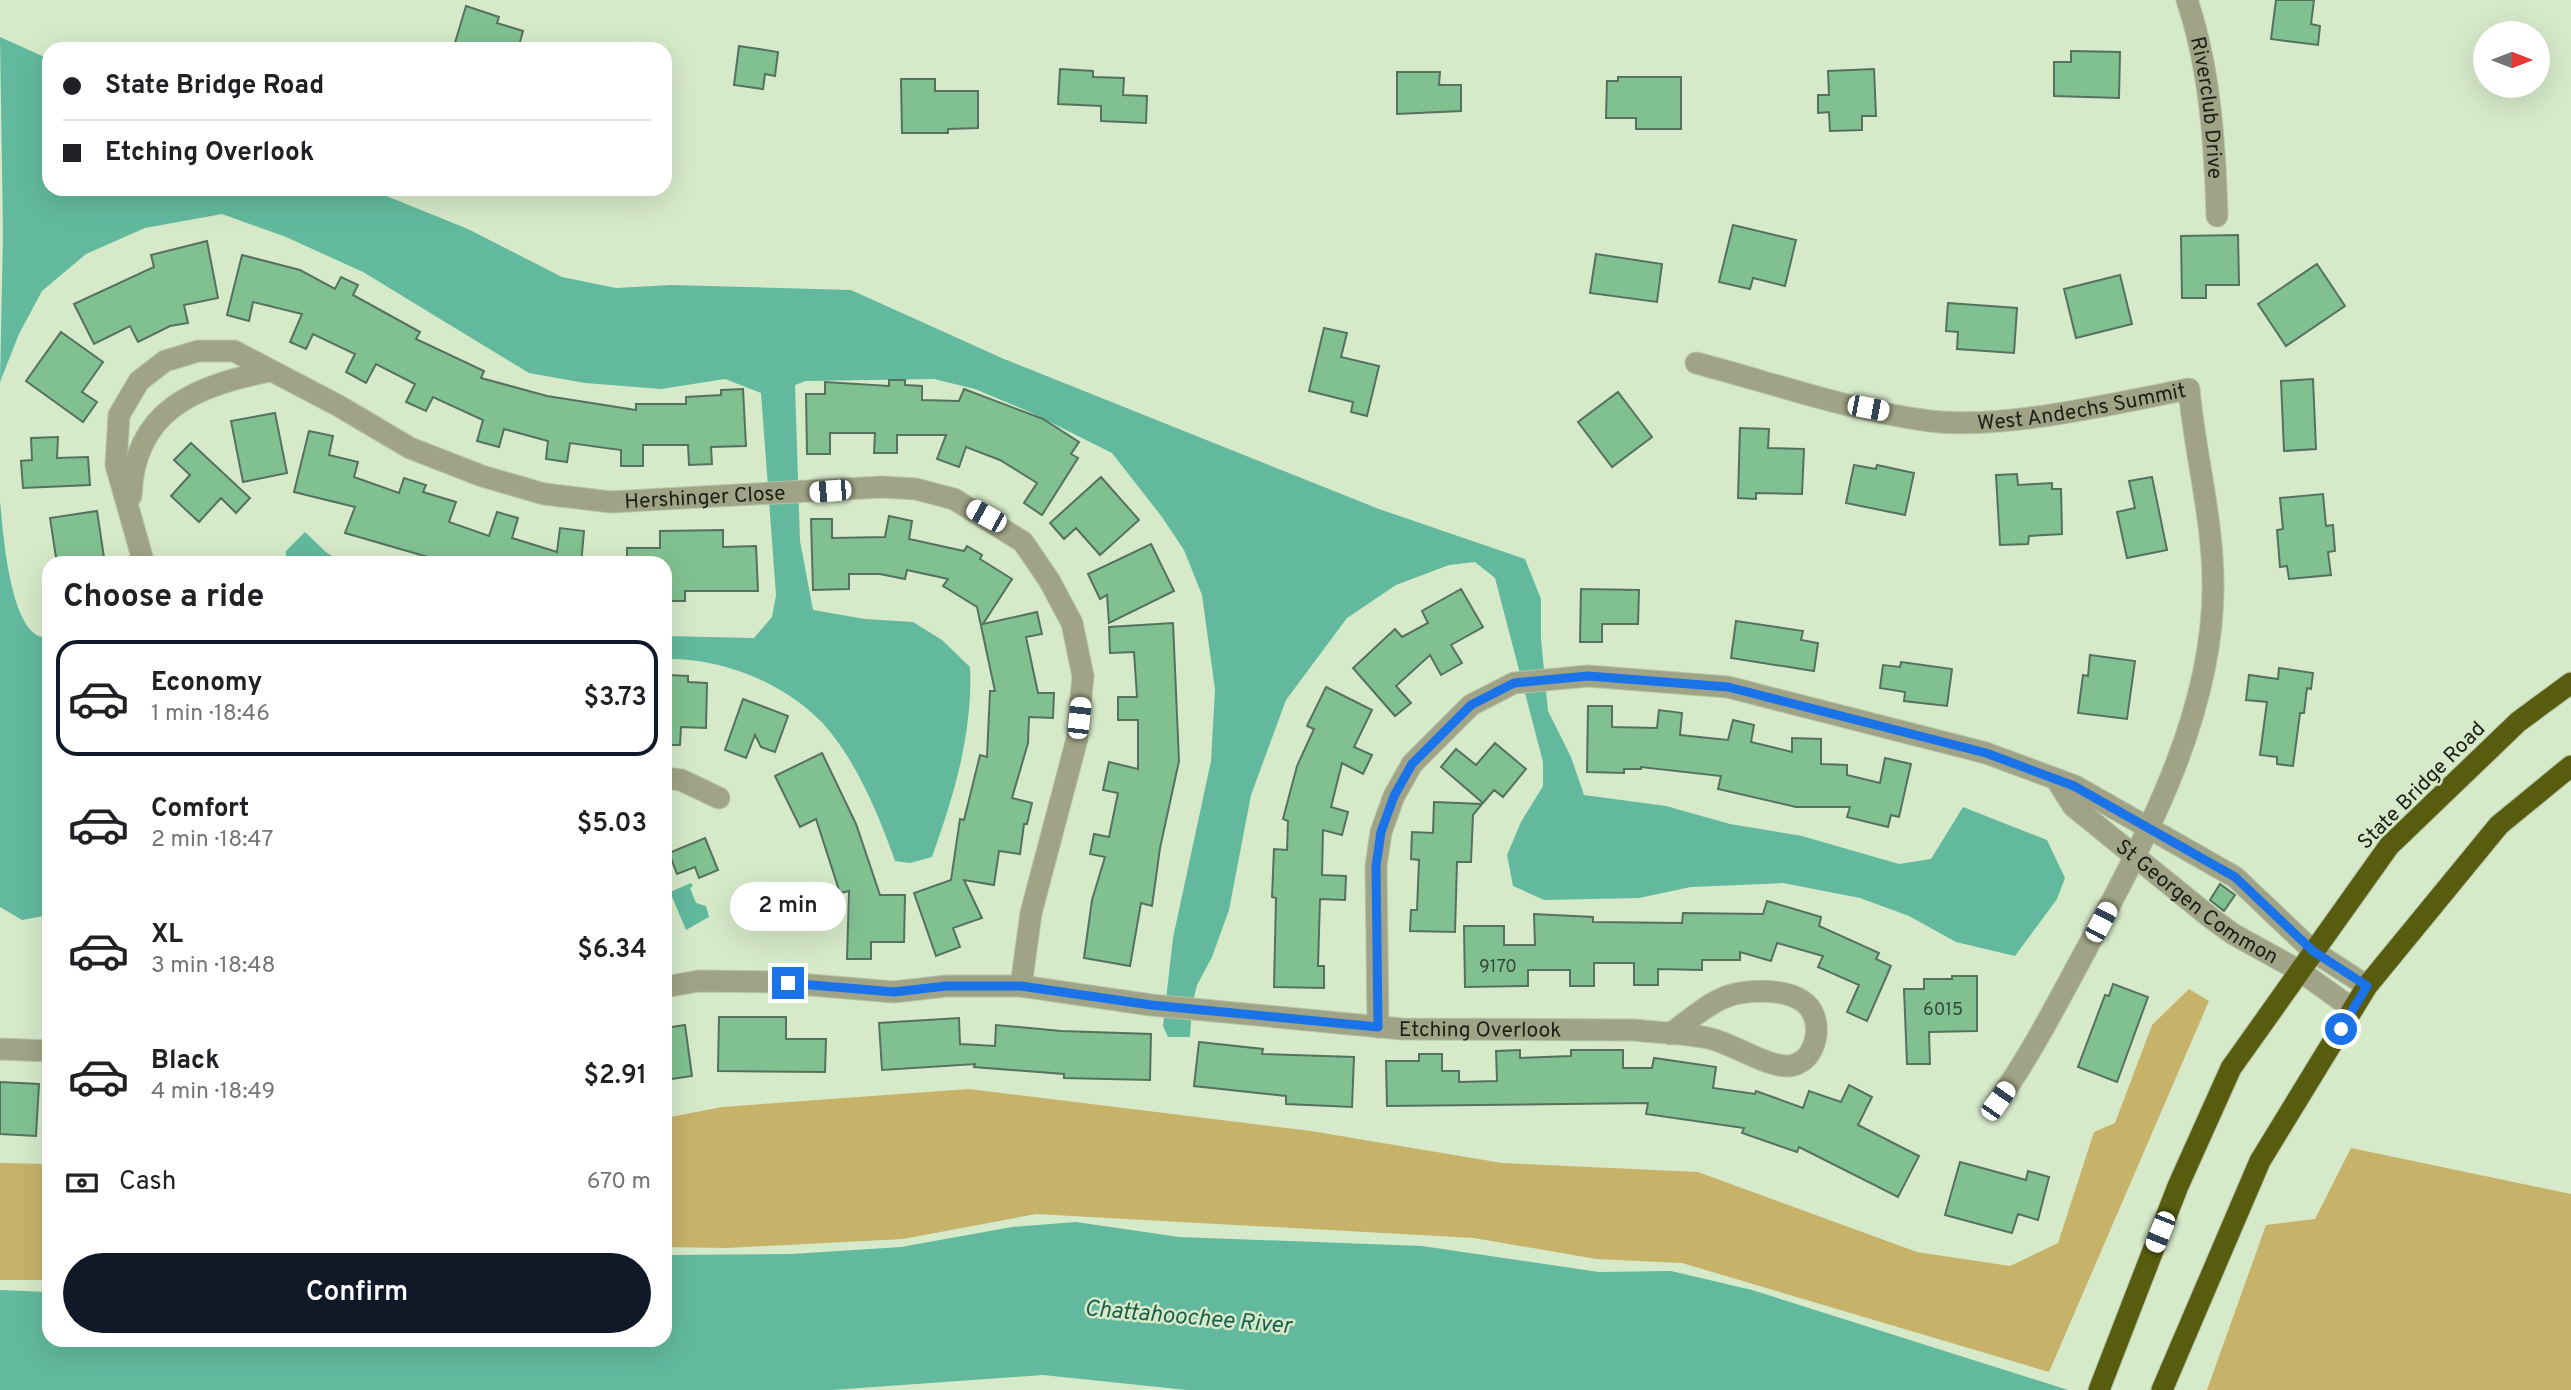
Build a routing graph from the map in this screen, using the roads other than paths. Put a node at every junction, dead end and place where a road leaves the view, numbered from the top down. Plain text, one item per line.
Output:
1 (2187, 0) edge
2 (2217, 216) dead end
3 (1696, 363) dead end
4 (270, 371) junction
5 (130, 507) junction
6 (142, 556) edge
7 (2571, 684) edge
8 (2571, 766) edge
9 (672, 779) edge
10 (2056, 779) junction
11 (719, 798) dead end
12 (2146, 828) junction
13 (2135, 854) junction
14 (2313, 951) junction
15 (2300, 971) junction
16 (672, 986) edge
17 (1021, 986) junction
18 (2367, 986) junction
19 (2353, 1009) junction
20 (1378, 1027) junction
21 (1670, 1034) junction
22 (0, 1049) edge
23 (42, 1049) edge
24 (1998, 1101) dead end
25 (2162, 1389) edge
26 (2099, 1390) edge

1 - 2 street, Riverclub Drive
3 - 12 street, West Andechs Summit
4 - 5 street, Hershinger Close
4 - 5 street, Hershinger Close
4 - 17 street, Hershinger Close
5 - 6 street, Hershinger Close
7 - 14 highway, State Bridge Road
8 - 18 highway
9 - 11 street
10 - 12 street, St Georgen Common
10 - 13 street, St Georgen Common
10 - 20 street, St Georgen Common
12 - 13 street
12 - 14 street, St Georgen Common
13 - 15 street, St Georgen Common
13 - 24 street
14 - 15 highway, State Bridge Road
14 - 18 street, St Georgen Common
15 - 19 street, St Georgen Common
15 - 26 highway, State Bridge Road
16 - 17 street, Etching Overlook
17 - 20 street, Etching Overlook
18 - 19 highway
19 - 25 highway
20 - 21 street, Etching Overlook
21 - 21 street, Etching Overlook
22 - 23 street

